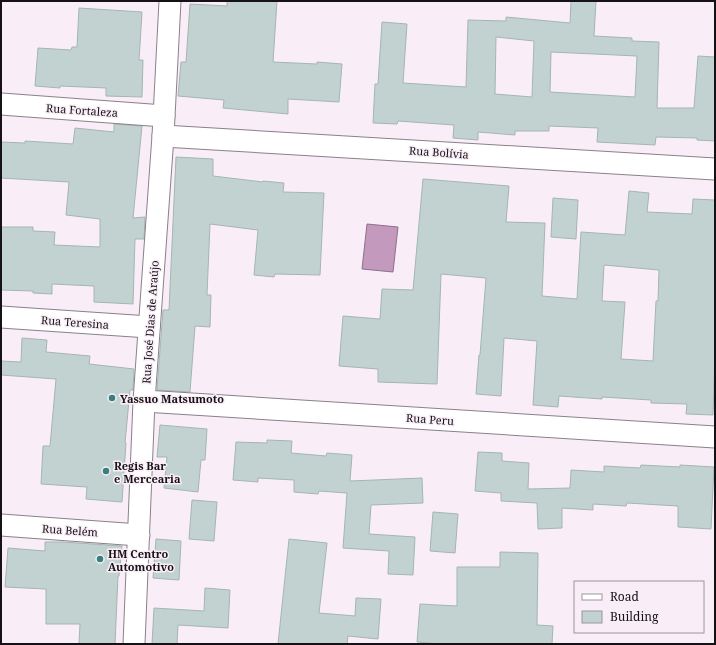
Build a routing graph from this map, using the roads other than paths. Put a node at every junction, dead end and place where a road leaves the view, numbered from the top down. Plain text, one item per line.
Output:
1 (170, 1) edge
2 (1, 104) edge
3 (163, 126) junction
4 (715, 169) edge
5 (1, 317) edge
6 (149, 327) junction
7 (144, 401) junction
8 (715, 437) edge
9 (1, 525) edge
10 (139, 535) junction
11 (134, 644) edge

1 - 3 street, Rua José Dias de Araújo
2 - 3 street, Rua Fortaleza
3 - 4 street, Rua Bolívia
3 - 6 street, Rua José Dias de Araújo
5 - 6 street, Rua Teresina
6 - 7 street, Rua José Dias de Araújo
7 - 8 street, Rua Peru
7 - 10 street, Rua José Dias de Araújo
9 - 10 street, Rua Belém
10 - 11 street, Rua José Dias de Araújo

